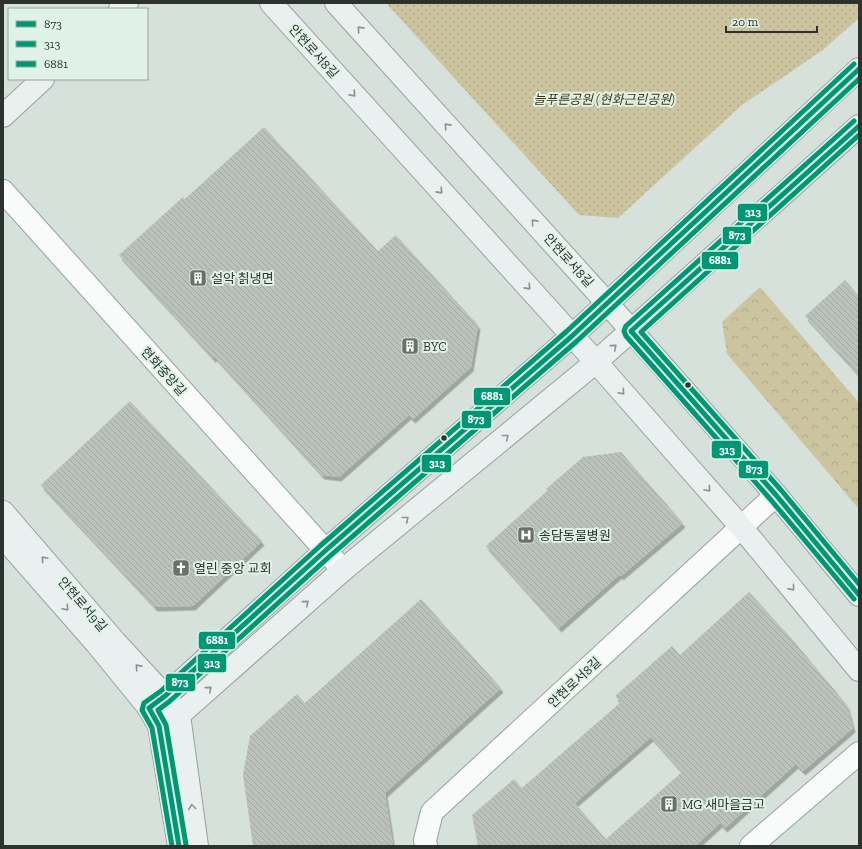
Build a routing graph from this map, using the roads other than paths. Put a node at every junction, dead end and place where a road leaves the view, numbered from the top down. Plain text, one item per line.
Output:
1 (271, 3) edge
2 (336, 3) edge
3 (859, 69) edge
4 (42, 80) edge
5 (3, 116) edge
6 (859, 126) edge
7 (3, 191) edge
8 (608, 303) junction
9 (631, 331) junction
10 (572, 336) junction
11 (596, 362) junction
12 (776, 495) junction
13 (3, 512) edge
14 (742, 528) junction
15 (3, 537) edge
16 (325, 551) junction
17 (343, 570) junction
18 (859, 595) edge
19 (859, 670) edge
20 (158, 710) junction
21 (179, 714) junction
22 (859, 753) edge
23 (179, 846) edge
24 (197, 846) edge
25 (426, 846) edge
26 (751, 846) edge

1 -> 10 street, 안현로서8길
8 -> 2 street, 안현로서8길
3 - 8 street
4 - 5 street
6 - 9 street
7 - 16 street, 현화중앙길
8 - 9 street, 안현로서8길
8 - 10 street
11 -> 9 street
9 - 12 street, 안현로서8길
10 - 11 street, 안현로서8길
10 - 16 street
11 -> 14 street, 안현로서8길
17 -> 11 street
12 - 14 street
12 - 18 street, 안현로서8길
20 -> 13 street, 안현로서9길
14 -> 19 street, 안현로서8길
14 - 25 street, 안현로서8길
15 -> 20 street, 안현로서9길
16 - 17 street, 현화중앙길
16 - 20 street
21 -> 17 street
20 - 21 street
20 - 23 street
24 -> 21 street
22 - 26 street

